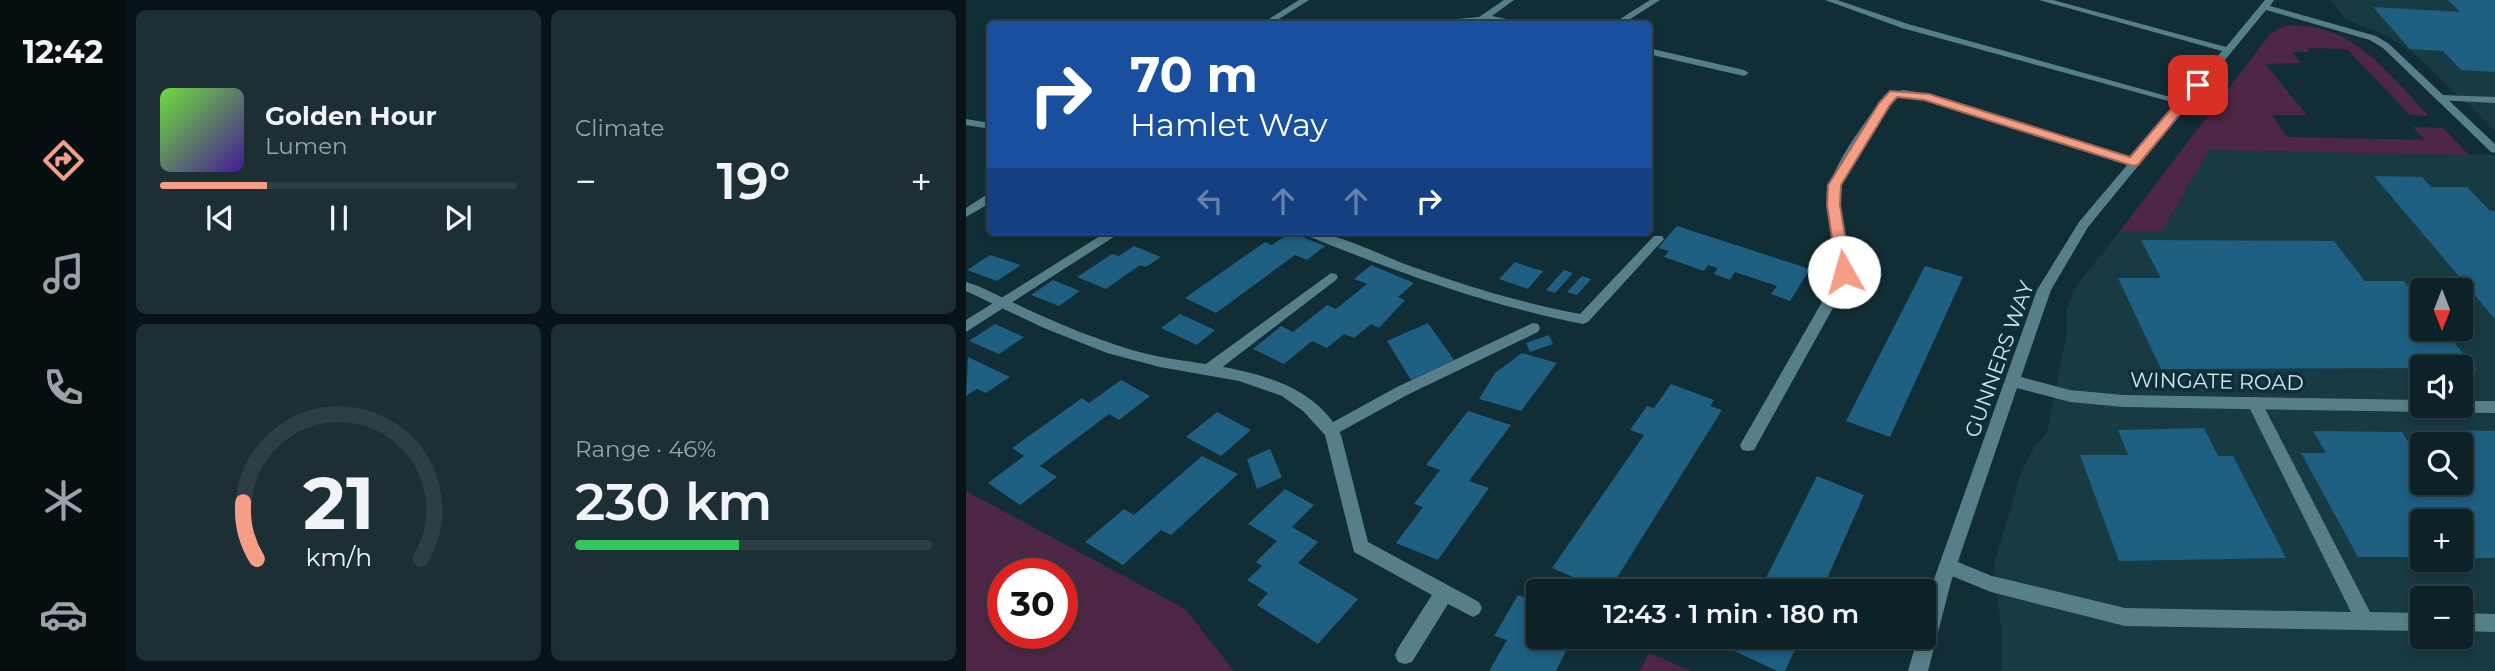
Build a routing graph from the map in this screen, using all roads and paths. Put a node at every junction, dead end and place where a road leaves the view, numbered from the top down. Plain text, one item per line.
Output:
1 (1305, 0) edge
2 (1510, 0) edge
3 (1656, 0) edge
4 (1829, 0) edge
5 (2043, 0) edge
6 (2265, 2) edge
7 (1482, 19) junction
8 (1624, 19) dead end
9 (1271, 21) edge
10 (1463, 21) edge
11 (1496, 21) edge
12 (2228, 50) junction
13 (1652, 52) edge
14 (1744, 73) dead end
15 (2441, 98) junction
16 (2495, 100) edge
17 (2183, 102) junction
18 (967, 123) edge
19 (987, 126) edge
20 (2495, 150) edge
21 (2133, 162) junction
22 (987, 200) edge
23 (966, 213) edge
24 (1111, 235) edge
25 (1317, 235) edge
26 (1658, 239) dead end
27 (1331, 277) dead end
28 (966, 286) edge
29 (1004, 303) junction
30 (966, 327) edge
31 (1533, 328) dead end
32 (1211, 368) junction
33 (2012, 381) junction
34 (2255, 403) junction
35 (2410, 406) edge
36 (2473, 407) edge
37 (2495, 407) edge
38 (1331, 430) junction
39 (1748, 445) dead end
40 (1948, 566) junction
41 (1445, 592) junction
42 (1474, 608) dead end
43 (2365, 621) junction
44 (2410, 622) edge
45 (2473, 622) edge
46 (2495, 623) edge
47 (1405, 655) dead end
48 (1918, 671) edge

1 - 9 street
2 - 7 street
3 - 8 street
4 - 17 street
5 - 12 street
6 - 12 street, GUNNERS WAY
6 - 15 street
7 - 10 street
7 - 11 street
12 - 17 street, GUNNERS WAY
13 - 14 street
15 - 16 street
15 - 20 street
17 - 21 street, GUNNERS WAY
18 - 19 street
21 - 33 street, GUNNERS WAY
21 - 39 street
22 - 23 street
24 - 29 street
25 - 26 street
27 - 32 street
28 - 29 street
29 - 30 street
29 - 32 street
31 - 38 street
32 - 38 street
33 - 34 street, WINGATE ROAD
33 - 40 street, GUNNERS WAY
34 - 35 street, WINGATE ROAD
34 - 43 street
36 - 37 street
38 - 41 street
40 - 43 street
40 - 48 street, GUNNERS WAY
41 - 42 street
41 - 47 street
43 - 44 street
45 - 46 street

